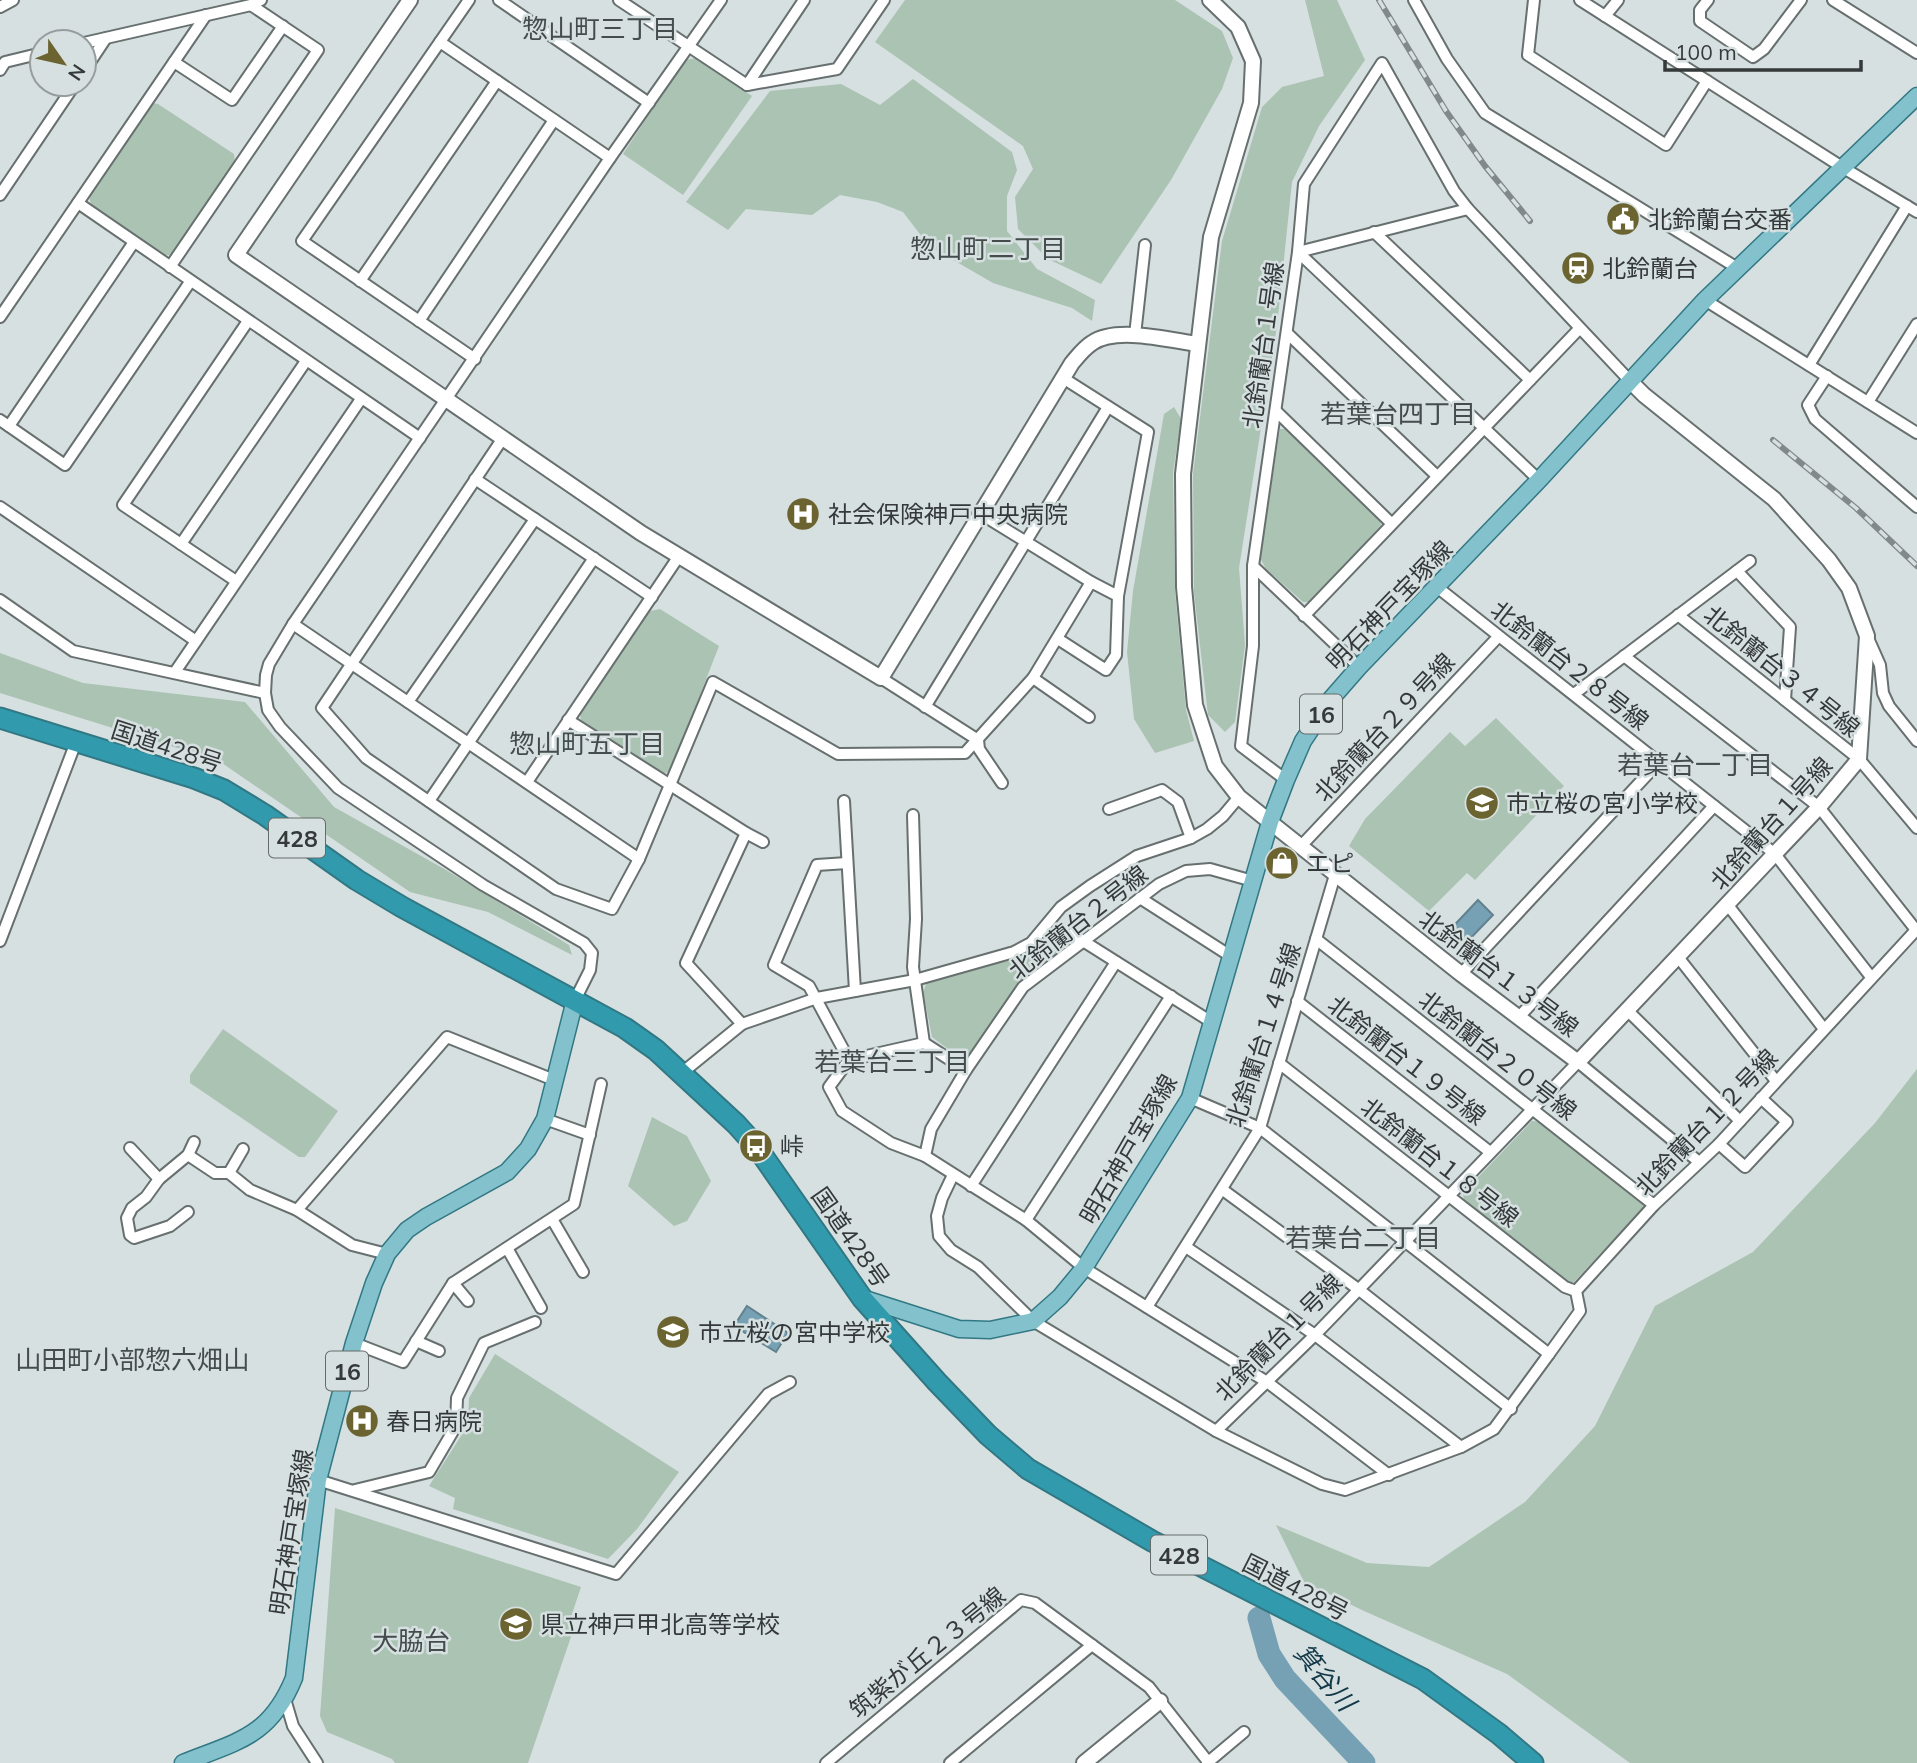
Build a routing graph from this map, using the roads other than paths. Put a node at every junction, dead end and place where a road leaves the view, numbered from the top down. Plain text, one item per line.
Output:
1 (13, 0) edge
2 (410, 0) edge
3 (469, 0) edge
4 (499, 0) edge
5 (619, 0) edge
6 (720, 0) edge
7 (804, 0) edge
8 (884, 0) edge
9 (1210, 0) edge
10 (1414, 0) edge
11 (1534, 0) edge
12 (1580, 0) edge
13 (1618, 0) edge
14 (1708, 0) edge
15 (1801, 0) edge
16 (1833, 0) edge
17 (256, 2) edge
18 (635, 4) edge
19 (0, 7) edge
20 (206, 15) junction
21 (1605, 16) junction
22 (283, 26) junction
23 (106, 38) junction
24 (98, 40) edge
25 (440, 42) junction
26 (688, 47) junction
27 (98, 50) edge
28 (1917, 53) edge
29 (28, 56) edge
30 (174, 62) junction
31 (0, 70) edge
32 (497, 81) junction
33 (1707, 81) junction
34 (747, 85) junction
35 (1917, 96) edge
36 (66, 98) edge
37 (649, 103) junction
38 (554, 120) junction
39 (610, 158) junction
40 (1842, 167) junction
41 (0, 195) edge
42 (78, 203) junction
43 (1468, 209) junction
44 (1912, 209) edge
45 (1374, 232) junction
46 (134, 242) junction
47 (1145, 245) dead end
48 (1298, 252) junction
49 (170, 267) junction
50 (1739, 269) junction
51 (360, 281) junction
52 (190, 282) junction
53 (1705, 300) junction
54 (0, 317) edge
55 (248, 321) junction
56 (419, 321) junction
57 (1917, 324) edge
58 (1579, 329) junction
59 (1287, 333) junction
60 (1135, 335) junction
61 (1197, 345) junction
62 (475, 359) junction
63 (306, 361) junction
64 (1810, 365) junction
65 (1827, 376) junction
66 (1063, 378) junction
67 (1530, 380) junction
68 (1630, 381) junction
69 (361, 399) junction
70 (446, 400) junction
71 (1868, 402) junction
72 (1108, 407) junction
73 (1277, 412) junction
74 (4, 423) edge
75 (1484, 428) junction
76 (1917, 433) edge
77 (420, 438) junction
78 (503, 438) junction
79 (1437, 476) junction
80 (475, 479) junction
81 (1539, 480) junction
82 (1917, 507) edge
83 (0, 508) edge
84 (981, 514) junction
85 (535, 519) junction
86 (1391, 523) junction
87 (1026, 541) junction
88 (181, 544) junction
89 (679, 556) junction
90 (594, 558) junction
91 (1750, 561) dead end
92 (1253, 566) junction
93 (1737, 571) junction
94 (236, 582) junction
95 (1091, 582) junction
96 (1437, 587) junction
97 (1118, 596) junction
98 (652, 597) junction
99 (0, 600) edge
100 (1678, 615) junction
101 (1304, 616) junction
102 (293, 624) junction
103 (1867, 636) junction
104 (1498, 637) junction
105 (1058, 639) junction
106 (196, 641) junction
107 (1624, 656) junction
108 (351, 663) junction
109 (1359, 667) junction
110 (175, 672) junction
111 (881, 678) junction
112 (1033, 678) junction
113 (265, 693) junction
114 (1574, 694) junction
115 (1785, 700) junction
116 (408, 702) junction
117 (925, 707) junction
118 (1089, 717) dead end
119 (0, 718) edge
120 (568, 720) junction
121 (978, 740) junction
122 (1917, 741) edge
123 (76, 742) junction
124 (468, 743) junction
125 (1859, 759) junction
126 (1659, 762) junction
127 (1286, 780) junction
128 (527, 782) junction
129 (1002, 783) dead end
130 (670, 786) junction
131 (1239, 797) junction
132 (429, 801) junction
133 (844, 801) dead end
134 (1714, 806) junction
135 (1819, 807) junction
136 (1109, 809) dead end
137 (913, 815) dead end
138 (1270, 822) junction
139 (1917, 828) edge
140 (746, 833) junction
141 (1191, 838) junction
142 (763, 842) dead end
143 (1301, 846) junction
144 (1775, 854) junction
145 (639, 859) junction
146 (847, 863) junction
147 (1335, 874) junction
148 (1253, 881) junction
149 (1140, 898) junction
150 (1727, 904) junction
151 (1049, 921) junction
152 (1061, 928) dead end
153 (1917, 930) edge
154 (1072, 934) dead end
155 (1316, 939) junction
156 (0, 941) edge
157 (1083, 941) junction
158 (1232, 957) junction
159 (1678, 957) junction
160 (1116, 962) junction
161 (1461, 974) junction
162 (1871, 977) junction
163 (915, 980) junction
164 (855, 991) junction
165 (1171, 996) junction
166 (817, 998) junction
167 (575, 1000) junction
168 (1297, 1001) junction
169 (1627, 1010) junction
170 (1519, 1017) junction
171 (1213, 1023) junction
172 (742, 1024) junction
173 (1824, 1029) junction
174 (924, 1043) junction
175 (849, 1060) junction
176 (1578, 1062) junction
177 (1279, 1063) junction
178 (965, 1070) junction
179 (683, 1073) junction
180 (554, 1080) junction
181 (1776, 1081) junction
182 (601, 1084) dead end
183 (1190, 1098) junction
184 (1760, 1098) junction
185 (1532, 1108) junction
186 (545, 1119) junction
187 (1740, 1121) junction
188 (1260, 1128) junction
189 (590, 1135) junction
190 (194, 1142) dead end
191 (1719, 1144) junction
192 (130, 1148) dead end
193 (243, 1149) dead end
194 (1490, 1152) junction
195 (188, 1154) junction
196 (925, 1156) junction
197 (1699, 1161) junction
198 (229, 1173) junction
199 (953, 1175) junction
200 (159, 1179) junction
201 (971, 1186) junction
202 (1223, 1190) junction
203 (1448, 1195) junction
204 (1654, 1205) junction
205 (297, 1210) junction
206 (188, 1212) dead end
207 (552, 1219) junction
208 (1026, 1220) junction
209 (1405, 1241) junction
210 (1186, 1247) junction
211 (507, 1248) junction
212 (387, 1254) junction
213 (1084, 1268) junction
214 (583, 1272) dead end
215 (453, 1283) junction
216 (1358, 1289) junction
217 (1576, 1291) junction
218 (862, 1298) junction
219 (468, 1301) dead end
220 (1147, 1307) junction
221 (541, 1308) dead end
222 (1032, 1321) junction
223 (535, 1322) dead end
224 (1315, 1335) junction
225 (416, 1341) junction
226 (354, 1343) junction
227 (439, 1351) dead end
228 (1549, 1354) junction
229 (790, 1382) dead end
230 (1267, 1382) junction
231 (1511, 1409) junction
232 (1216, 1431) junction
233 (1461, 1447) junction
234 (1389, 1475) junction
235 (318, 1479) junction
236 (353, 1491) junction
237 (1092, 1645) junction
238 (285, 1699) junction
239 (1160, 1701) junction
240 (1244, 1732) dead end
241 (1088, 1760) edge
242 (1208, 1762) edge
243 (183, 1763) edge
244 (317, 1763) edge
245 (826, 1763) edge
246 (950, 1763) edge
247 (1533, 1763) edge

1 - 19 street
2 - 70 street
3 - 25 street
4 - 37 street
5 - 18 street
6 - 26 street
7 - 34 street
8 - 34 street
9 - 61 street, 北鈴蘭台１３号線
10 - 50 street
11 - 33 street
12 - 21 street
13 - 21 street
14 - 15 street
16 - 28 street
17 - 20 street
17 - 22 street
18 - 26 street
20 - 23 street
20 - 30 street
21 - 33 street
22 - 30 street
22 - 49 street
23 - 24 street
23 - 27 street
25 - 32 street
25 - 51 street
26 - 34 street
26 - 37 street
29 - 31 street
30 - 42 street
32 - 38 street
32 - 51 street
33 - 40 street
35 - 40 main road, 明石神戸宝塚線 / 16
36 - 41 street
37 - 39 street
38 - 39 street
38 - 56 street
39 - 62 street
40 - 44 street
40 - 50 main road, 明石神戸宝塚線 / 16
42 - 46 street
42 - 54 street
43 - 45 street, 北鈴蘭台１号線
43 - 48 street
43 - 58 street, 北鈴蘭台１号線
44 - 64 street
45 - 48 street, 北鈴蘭台１号線
45 - 67 street
46 - 49 street
46 - 74 street
47 - 60 street
48 - 59 street, 北鈴蘭台１号線
48 - 75 street
49 - 52 street
50 - 53 main road, 明石神戸宝塚線 / 16
51 - 56 street
52 - 55 street
52 - 74 street
53 - 64 street
53 - 68 main road, 明石神戸宝塚線 / 16
55 - 63 street
55 - 88 street
56 - 62 street
57 - 71 street
58 - 67 street
58 - 68 street, 北鈴蘭台１号線
59 - 73 street, 北鈴蘭台１号線
59 - 79 street
60 - 61 street
60 - 66 street
61 - 131 street, 北鈴蘭台１３号線
62 - 70 street
63 - 69 street
63 - 88 street
64 - 65 street
65 - 71 street
65 - 82 street
66 - 72 street
66 - 84 street
67 - 75 street
68 - 81 main road, 明石神戸宝塚線 / 16
68 - 103 street, 北鈴蘭台１号線
69 - 77 street
69 - 94 street
70 - 77 street
70 - 78 street
71 - 76 street
72 - 87 street
72 - 97 street
73 - 86 street
73 - 92 street, 北鈴蘭台１号線
75 - 79 street
75 - 81 street
77 - 102 street
78 - 80 street
78 - 89 street
79 - 86 street
80 - 85 street
80 - 108 street
81 - 96 main road, 明石神戸宝塚線 / 16
83 - 106 street
84 - 87 street
84 - 111 street
85 - 90 street
85 - 116 street
86 - 101 street
87 - 95 street
87 - 117 street
88 - 94 street
89 - 98 street
89 - 111 street
90 - 98 street
90 - 124 street
91 - 93 street
92 - 101 street
92 - 127 street, 北鈴蘭台１号線
93 - 100 street
93 - 115 street
94 - 106 street
95 - 97 street
95 - 105 street
96 - 104 street, 北鈴蘭台２８号線
96 - 109 main road, 明石神戸宝塚線 / 16
97 - 105 street
98 - 120 street
99 - 110 street
100 - 107 street
100 - 115 street, 北鈴蘭台３４号線
101 - 109 street
102 - 108 street
102 - 113 street
103 - 122 street
103 - 125 street, 北鈴蘭台１号線
104 - 114 street, 北鈴蘭台２８号線
104 - 143 street, 北鈴蘭台２９号線
105 - 112 street
106 - 110 street
107 - 114 street
107 - 135 street
108 - 116 street
108 - 132 street
109 - 127 main road, 明石神戸宝塚線 / 16
110 - 113 street
111 - 117 street
112 - 118 street
112 - 121 street
113 - 167 street
114 - 126 street, 北鈴蘭台２８号線
115 - 125 street, 北鈴蘭台３４号線
116 - 124 street
117 - 121 street
119 - 123 highway, 国道428号 / 428
120 - 128 street
120 - 130 street
121 - 129 street
121 - 130 street
123 - 156 street
123 - 167 highway, 国道428号 / 428
124 - 128 street
124 - 132 street
125 - 135 street, 北鈴蘭台１号線
125 - 139 street
126 - 134 street, 北鈴蘭台２８号線
126 - 161 street
127 - 138 main road, 明石神戸宝塚線 / 16
128 - 145 street
130 - 140 street
130 - 145 street
131 - 138 street, 北鈴蘭台１３号線
131 - 141 street
132 - 145 street
133 - 146 street
134 - 144 street, 北鈴蘭台２８号線
134 - 170 street
135 - 144 street, 北鈴蘭台１号線
135 - 153 street
136 - 141 street
137 - 163 street
138 - 143 street, 北鈴蘭台１３号線
138 - 148 main road, 明石神戸宝塚線 / 16
140 - 142 street
140 - 172 street
141 - 151 street
143 - 147 street, 北鈴蘭台１３号線
144 - 150 street, 北鈴蘭台１号線
144 - 162 street, 北鈴蘭台２８号線
146 - 164 street
146 - 166 street
147 - 155 street, 北鈴蘭台１４号線
147 - 161 street, 北鈴蘭台１３号線
148 - 149 street, 北鈴蘭台２号線
148 - 158 main road, 明石神戸宝塚線 / 16
149 - 157 street, 北鈴蘭台２号線
149 - 158 street
150 - 159 street, 北鈴蘭台１号線
150 - 173 street
151 - 152 street
151 - 163 street
153 - 162 street, 北鈴蘭台１２号線
154 - 157 street
155 - 168 street, 北鈴蘭台１４号線
155 - 185 street, 北鈴蘭台２０号線
157 - 160 street
157 - 178 street, 北鈴蘭台２号線
158 - 171 main road, 明石神戸宝塚線 / 16
159 - 169 street, 北鈴蘭台１号線
159 - 181 street
160 - 165 street
160 - 201 street
161 - 170 street, 北鈴蘭台１３号線
162 - 173 street, 北鈴蘭台１２号線
163 - 164 street
163 - 174 street
164 - 166 street
165 - 171 street
165 - 208 street
166 - 172 street
166 - 175 street
167 - 179 highway, 国道428号 / 428
167 - 180 main road, 明石神戸宝塚線 / 16
168 - 177 street, 北鈴蘭台１４号線
168 - 194 street, 北鈴蘭台１９号線
169 - 176 street, 北鈴蘭台１号線
169 - 187 street
170 - 176 street, 北鈴蘭台１３号線
171 - 183 main road, 明石神戸宝塚線 / 16
172 - 179 street
173 - 181 street, 北鈴蘭台１２号線
174 - 175 street
174 - 178 street
175 - 196 street
176 - 185 street, 北鈴蘭台１号線
176 - 197 street, 北鈴蘭台１３号線
177 - 188 street, 北鈴蘭台１４号線
177 - 203 street, 北鈴蘭台１８号線
178 - 196 street, 北鈴蘭台２号線
179 - 218 highway, 国道428号 / 428
180 - 186 main road, 明石神戸宝塚線 / 16
180 - 205 street
181 - 184 street, 北鈴蘭台１２号線
182 - 189 street
183 - 188 street
183 - 213 main road, 明石神戸宝塚線 / 16
184 - 187 street, 北鈴蘭台１２号線
184 - 191 street
185 - 194 street, 北鈴蘭台１号線
185 - 204 street, 北鈴蘭台２０号線
186 - 189 street
186 - 212 main road, 明石神戸宝塚線 / 16
187 - 191 street, 北鈴蘭台１２号線
188 - 202 street, 北鈴蘭台１４号線
188 - 209 street
189 - 207 street
190 - 195 street
191 - 197 street, 北鈴蘭台１２号線
192 - 200 street
193 - 198 street
194 - 203 street, 北鈴蘭台１号線
195 - 198 street
195 - 200 street
196 - 199 street
197 - 204 street, 北鈴蘭台１２号線
198 - 205 street
199 - 201 street
199 - 222 street, 北鈴蘭台１号線
200 - 206 street
201 - 208 street
202 - 210 street, 北鈴蘭台１４号線
202 - 216 street
203 - 209 street, 北鈴蘭台１号線
203 - 217 street, 北鈴蘭台１８号線
204 - 217 street, 北鈴蘭台１２号線
205 - 212 street
207 - 211 street
207 - 214 street
208 - 213 street
209 - 216 street, 北鈴蘭台１号線
209 - 228 street
210 - 220 street, 北鈴蘭台１４号線
210 - 224 street
211 - 215 street
211 - 221 street
212 - 226 main road, 明石神戸宝塚線 / 16
213 - 220 street
213 - 222 main road, 明石神戸宝塚線 / 16
215 - 219 street
215 - 225 street
216 - 224 street, 北鈴蘭台１号線
216 - 231 street
217 - 228 street
218 - 222 main road, 明石神戸宝塚線 / 16
218 - 247 highway, 国道428号 / 428
220 - 230 street
222 - 232 street, 北鈴蘭台１号線
223 - 236 street
224 - 230 street, 北鈴蘭台１号線
224 - 233 street
225 - 226 street
225 - 227 street
226 - 235 main road, 明石神戸宝塚線 / 16
228 - 231 street
229 - 236 street
230 - 232 street, 北鈴蘭台１号線
230 - 234 street
231 - 233 street
232 - 234 street
233 - 234 street
235 - 236 street
235 - 238 main road, 明石神戸宝塚線 / 16
237 - 239 street, 筑紫が丘２３号線
237 - 245 street, 筑紫が丘２３号線
237 - 246 street
238 - 243 main road, 明石神戸宝塚線 / 16
238 - 244 street
239 - 241 street
239 - 242 street, 筑紫が丘２３号線
240 - 242 street

